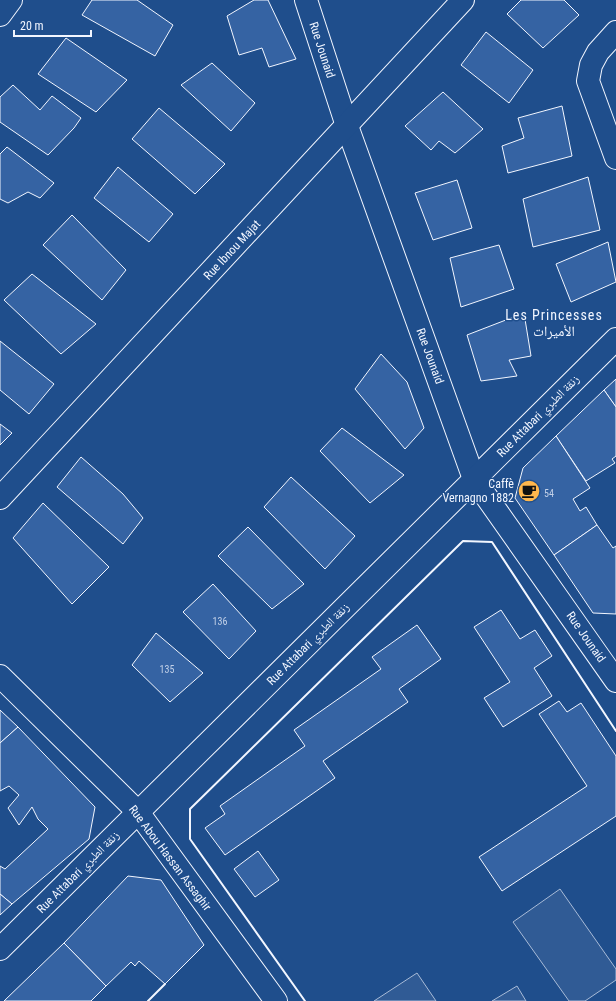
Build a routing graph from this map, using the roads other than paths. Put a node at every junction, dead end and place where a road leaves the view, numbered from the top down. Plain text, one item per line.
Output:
1 (11, 0) edge
2 (306, 0) edge
3 (463, 0) edge
4 (0, 15) edge
5 (616, 32) edge
6 (347, 126) junction
7 (616, 158) edge
8 (616, 339) edge
9 (474, 479) junction
10 (0, 498) edge
11 (612, 667) edge
12 (0, 676) edge
13 (138, 812) junction
14 (0, 949) edge
15 (276, 1001) edge

1 - 4 street
2 - 6 street, Rue Jounaid
3 - 6 street, Rue Ibnou Majat
5 - 7 street
6 - 9 street, Rue Jounaid
6 - 10 street, Rue Ibnou Majat
8 - 9 street, Rue Attabari زنقة الطبري
9 - 11 street, Rue Jounaid
9 - 13 street, Rue Attabari زنقة الطبري
12 - 13 street, Rue Abou Hassan Assaghir
13 - 14 street, Rue Attabari زنقة الطبري
13 - 15 street, Rue Abou Hassan Assaghir

